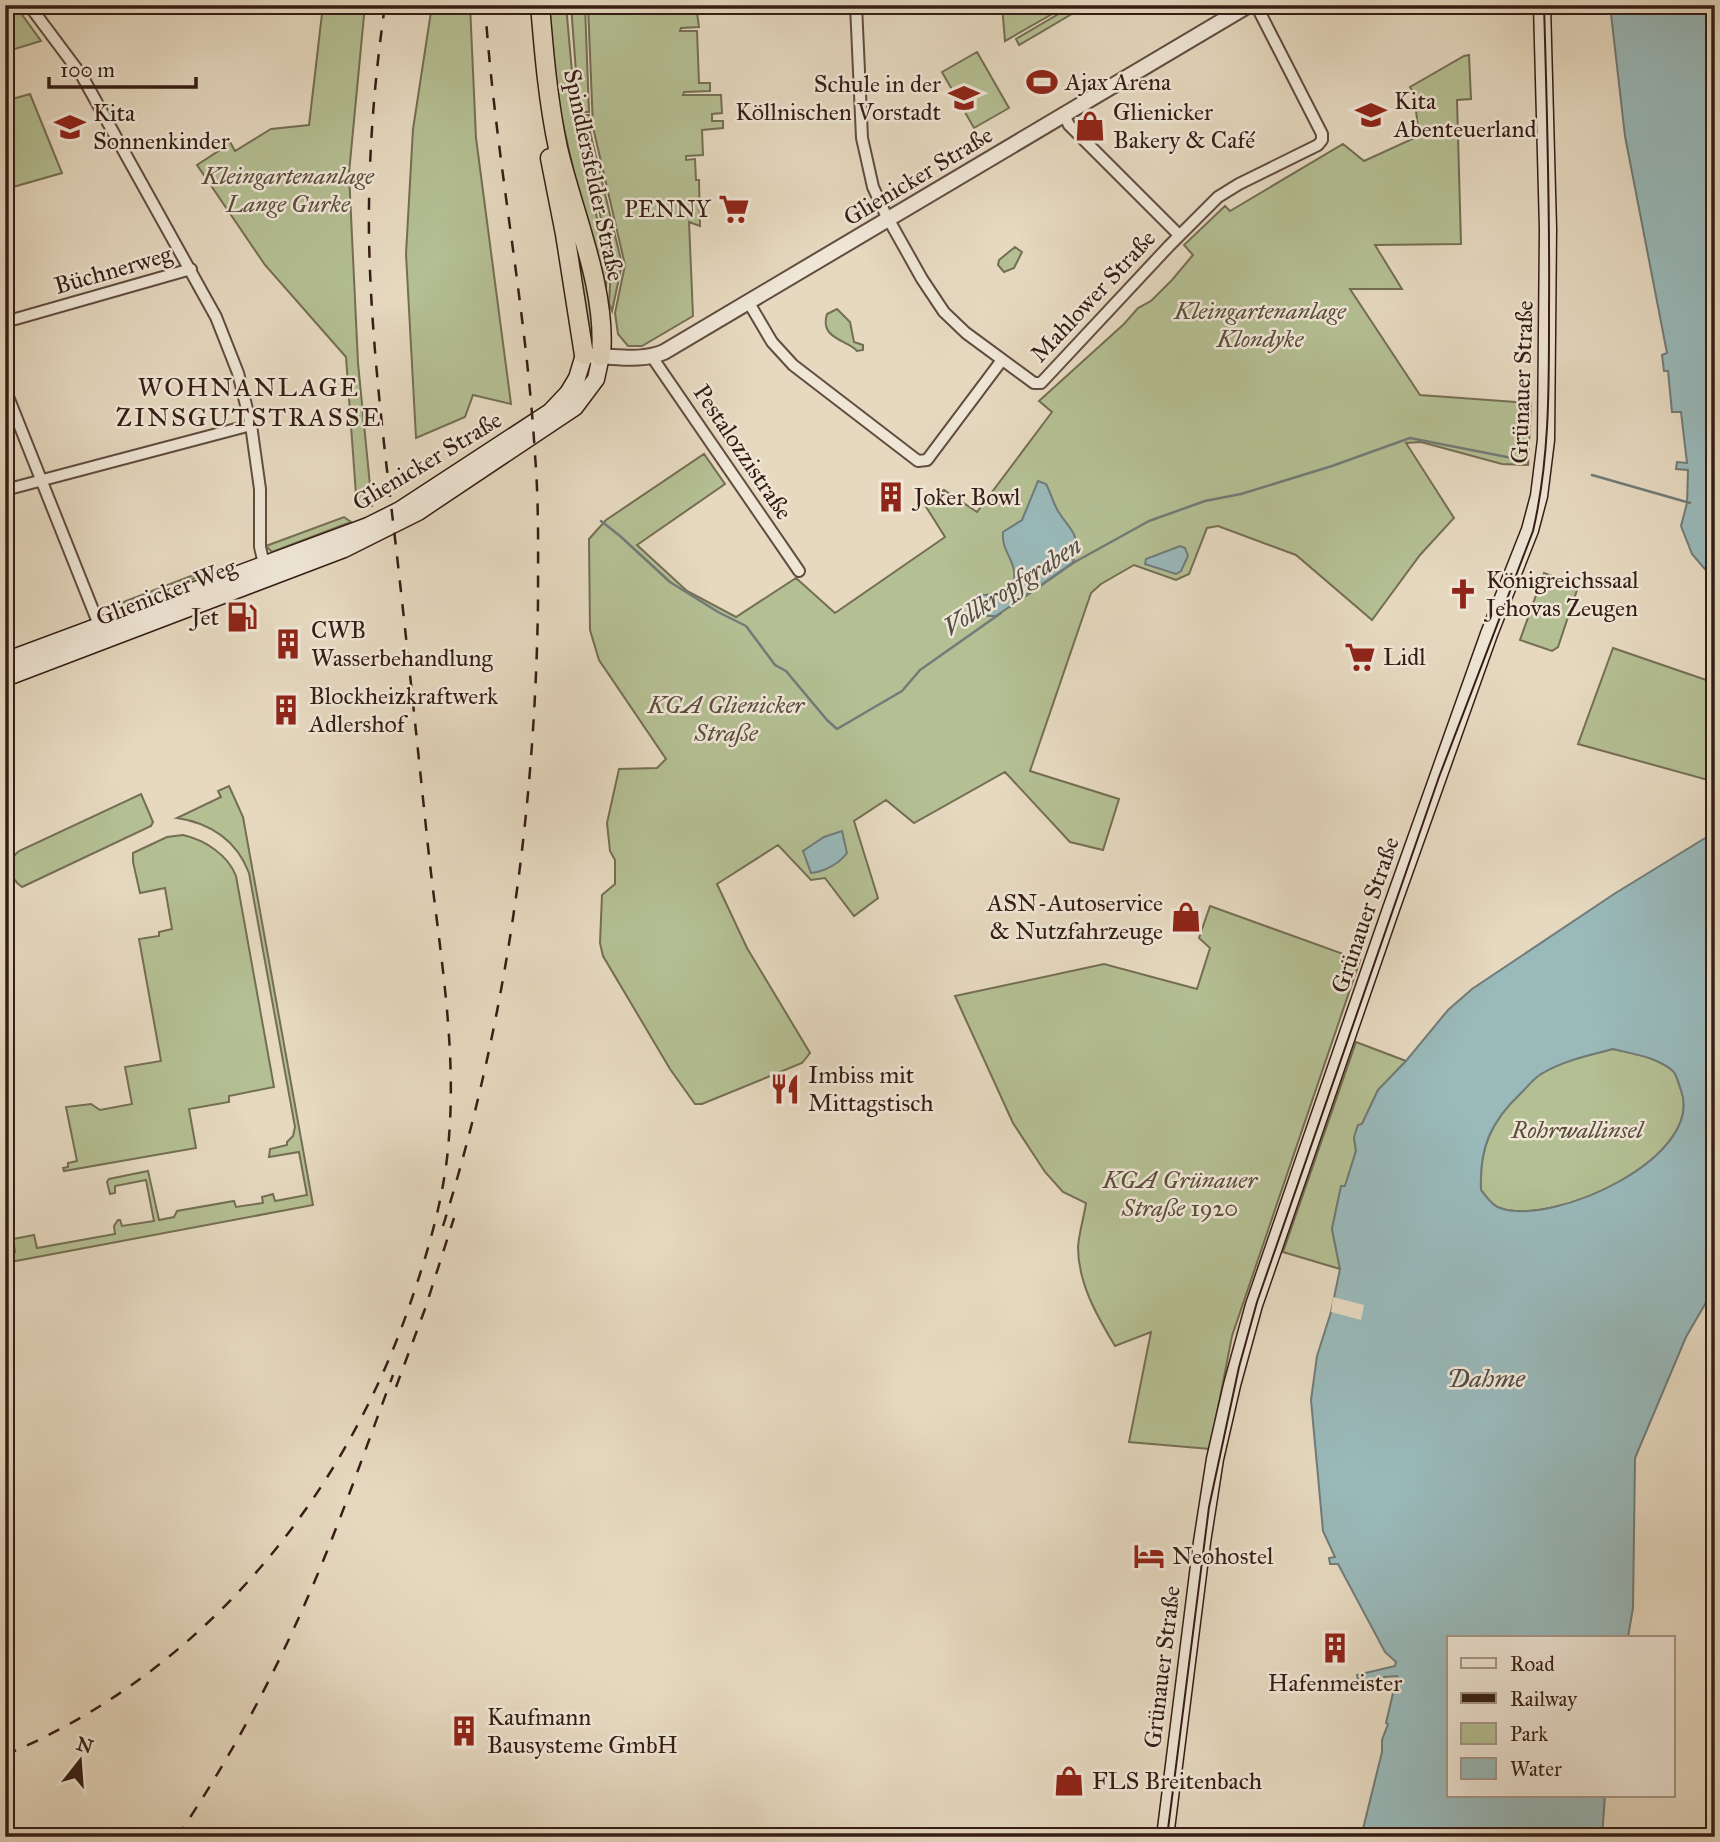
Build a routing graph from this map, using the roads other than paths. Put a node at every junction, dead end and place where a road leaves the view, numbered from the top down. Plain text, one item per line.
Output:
1 (29, 5) edge
2 (529, 5) edge
3 (540, 5) edge
4 (856, 5) edge
5 (1249, 5) edge
6 (1256, 5) edge
7 (1542, 5) edge
8 (1064, 115) junction
9 (888, 219) junction
10 (1179, 235) junction
11 (191, 269) junction
12 (749, 303) junction
13 (5, 322) edge
14 (592, 356) junction
15 (652, 357) junction
16 (1002, 360) junction
17 (5, 389) edge
18 (251, 425) junction
19 (41, 481) junction
20 (5, 490) edge
21 (322, 542) joint
22 (344, 549) joint
23 (264, 564) junction
24 (799, 571) dead end
25 (101, 632) junction
26 (5, 660) edge
27 (5, 678) edge
28 (1165, 1837) edge

1 - 11 street
2 - 14 highway, Spindlersfelder Straße
3 - 14 highway, Spindlersfelder Straße
4 - 9 street, Mahlower Straße
5 - 8 street, Glienicker Straße
6 - 10 street, Mahlower Straße
7 - 28 main road, Grünauer Straße
8 - 9 street, Glienicker Straße
8 - 10 street, Mahlower Straße
9 - 12 street, Glienicker Straße
9 - 16 street, Mahlower Straße
10 - 16 street, Mahlower Straße
11 - 13 street, Büchnerweg
11 - 18 street
12 - 15 street, Glienicker Straße
12 - 16 street, Mahlower Straße
14 - 15 street, Glienicker Straße
14 - 21 main road, Glienicker Straße
14 - 22 main road, Glienicker Straße
15 - 24 street, Pestalozzistraße
17 - 19 street
18 - 19 street
18 - 23 street
19 - 20 street
19 - 25 street
21 - 23 main road, Glienicker Weg
22 - 25 main road, Glienicker Weg
23 - 25 main road, Glienicker Weg
25 - 26 main road, Glienicker Weg
25 - 27 main road, Glienicker Weg

